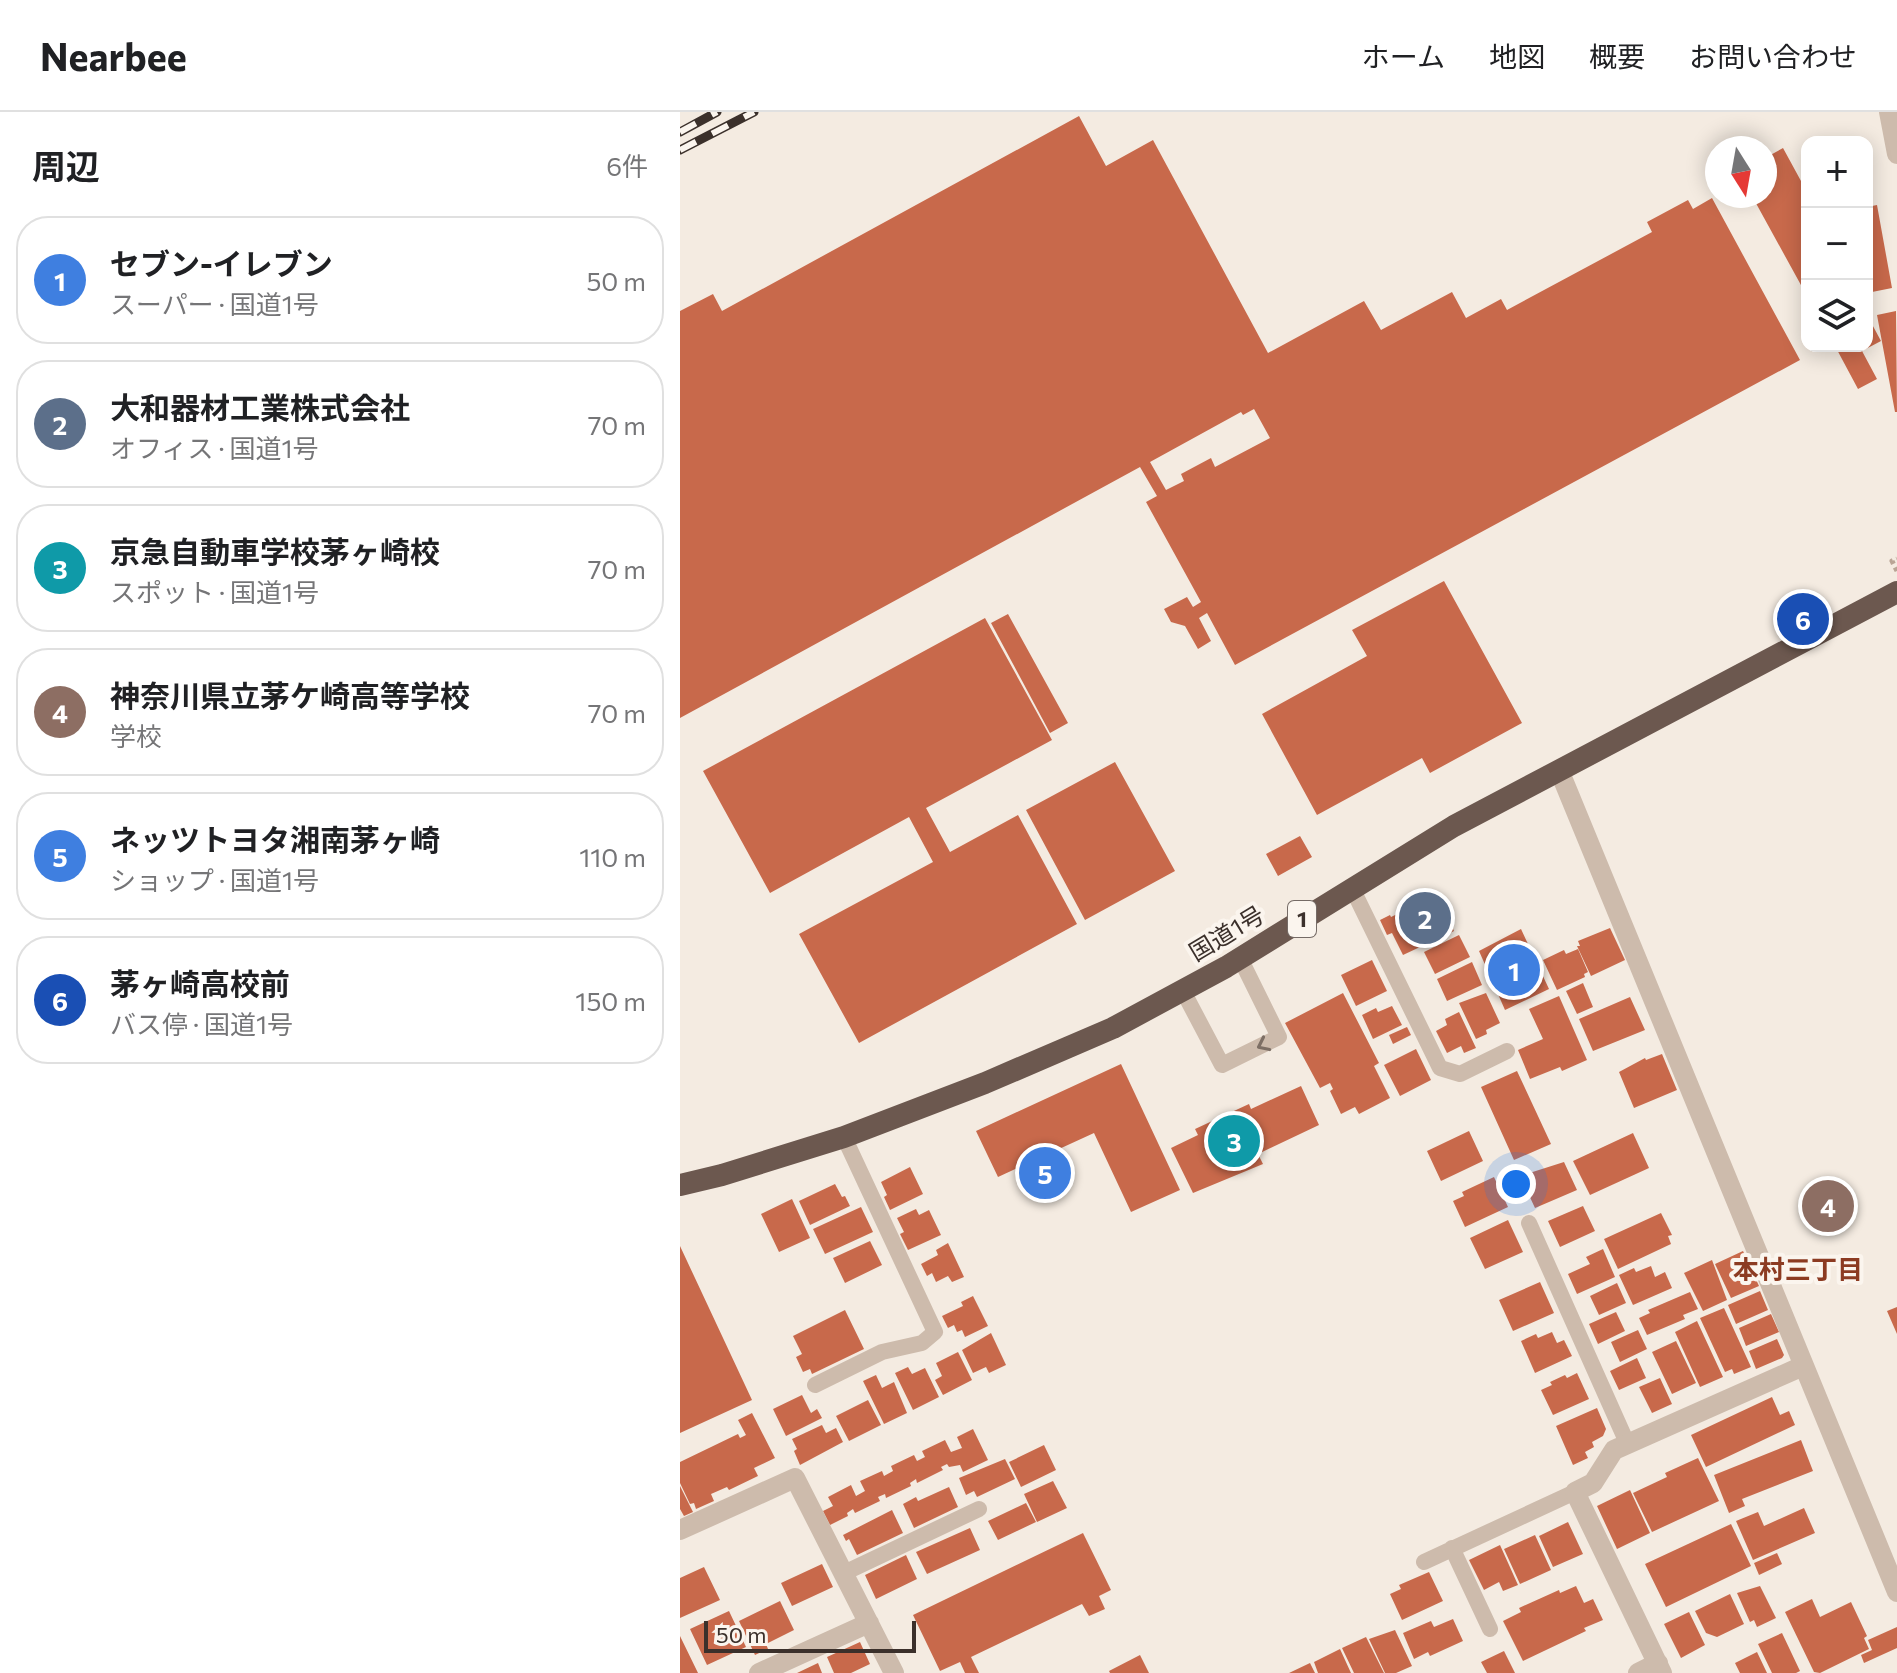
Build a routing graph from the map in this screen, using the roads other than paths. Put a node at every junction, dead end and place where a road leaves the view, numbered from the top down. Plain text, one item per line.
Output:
1 (1889, 112) edge
2 (1897, 154) edge
3 (1897, 592) edge
4 (1559, 770) junction
5 (1352, 888) junction
6 (1240, 958) junction
7 (1183, 991) junction
8 (1507, 1051) dead end
9 (844, 1137) junction
10 (680, 1185) edge
11 (1529, 1223) dead end
12 (1803, 1366) junction
13 (815, 1385) dead end
14 (1628, 1445) junction
15 (1575, 1492) junction
16 (979, 1509) dead end
17 (680, 1530) edge
18 (1452, 1548) junction
19 (1424, 1562) dead end
20 (844, 1573) junction
21 (1897, 1592) edge
22 (869, 1623) junction
23 (1490, 1629) dead end
24 (1660, 1668) edge
25 (759, 1673) edge
26 (894, 1673) edge
27 (1638, 1673) edge

1 - 2 street
3 - 4 highway, 国道1号 / 1
4 - 5 highway, 国道1号 / 1
4 - 12 street
5 - 6 highway, 国道1号 / 1
5 - 8 lane
6 - 7 highway, 国道1号 / 1
6 -> 7 lane
7 - 9 highway, 国道1号 / 1
9 - 10 highway, 国道1号 / 1
9 - 13 lane
11 - 14 lane
12 - 14 street
12 - 21 street
14 - 15 street
15 - 18 lane
15 - 24 street
16 - 20 lane
17 - 20 street
18 - 19 lane
18 - 23 lane
20 - 22 street
22 - 25 street
22 - 26 street
24 - 27 street

